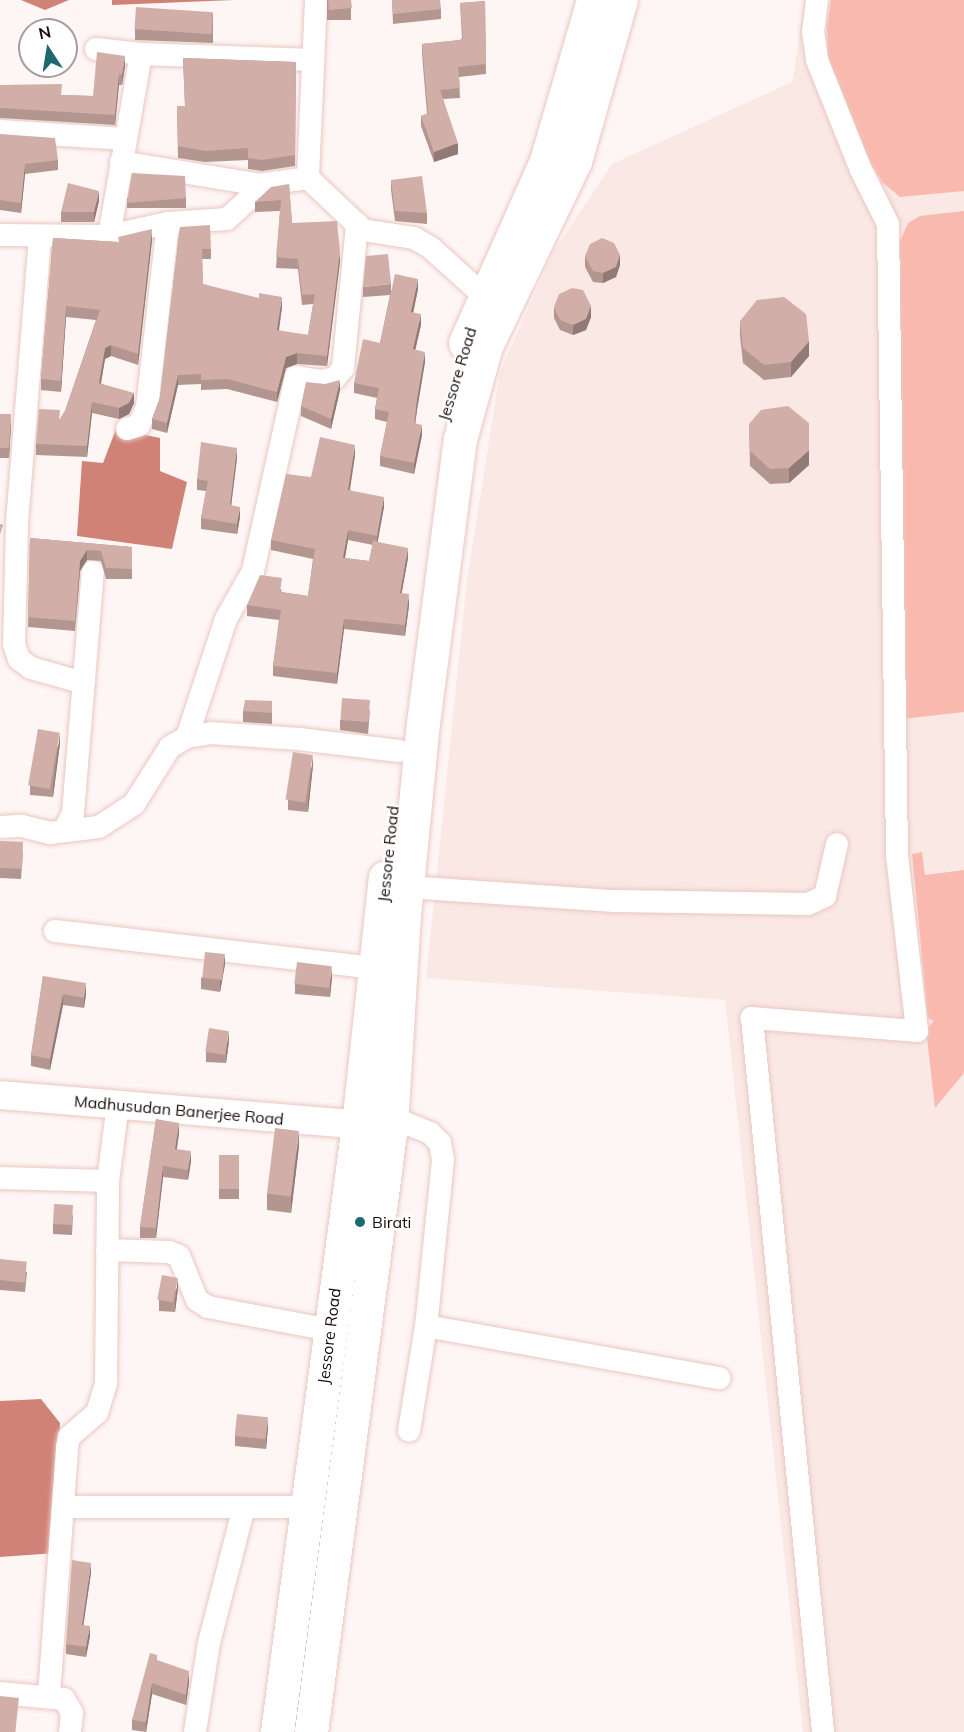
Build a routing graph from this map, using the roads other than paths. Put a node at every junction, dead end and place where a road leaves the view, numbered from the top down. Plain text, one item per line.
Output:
1 (316, 0) edge
2 (593, 0) edge
3 (621, 0) edge
4 (817, 0) edge
5 (96, 49) dead end
6 (141, 54) junction
7 (314, 60) junction
8 (0, 131) edge
9 (125, 139) junction
10 (121, 162) junction
11 (308, 178) junction
12 (262, 185) junction
13 (168, 223) junction
14 (357, 225) junction
15 (0, 235) edge
16 (109, 236) junction
17 (40, 237) junction
18 (483, 295) junction
19 (126, 429) dead end
20 (93, 572) dead end
21 (84, 683) junction
22 (187, 737) junction
23 (399, 752) junction
24 (0, 827) edge
25 (65, 829) junction
26 (837, 844) dead end
27 (407, 887) junction
28 (55, 931) dead end
29 (376, 968) junction
30 (0, 1095) edge
31 (118, 1104) junction
32 (357, 1125) junction
33 (391, 1126) junction
34 (0, 1178) edge
35 (108, 1181) junction
36 (107, 1250) junction
37 (426, 1326) junction
38 (330, 1330) junction
39 (719, 1378) dead end
40 (409, 1431) dead end
41 (66, 1507) junction
42 (244, 1507) junction
43 (307, 1507) junction
44 (0, 1693) edge
45 (49, 1695) junction
46 (70, 1732) edge
47 (195, 1732) edge
48 (277, 1732) edge
49 (311, 1732) edge
50 (823, 1732) edge

1 - 7 street
2 - 18 highway, Jessore Road
3 - 27 highway
4 - 50 street
5 - 6 street
6 - 7 street
6 - 9 street
7 - 11 street
8 - 9 street
9 - 10 street
10 - 12 street
10 - 16 street
11 - 12 street
11 - 14 street
12 - 13 street
13 - 16 street
13 - 19 street
14 - 18 street
14 - 22 street
15 - 17 street
16 - 17 street
17 - 21 street
18 - 23 highway, Jessore Road
20 - 21 street
21 - 25 street
22 - 23 street
22 - 25 street
23 - 29 highway, Jessore Road
24 - 25 street
26 - 27 street
27 - 33 highway
28 - 29 street
29 - 32 highway, Jessore Road
30 - 31 main road, Madhusudan Banerjee Road
31 - 32 main road, Madhusudan Banerjee Road
31 - 35 street
32 - 33 main road, Madhusudan Banerjee Road
32 - 38 highway, Jessore Road
33 - 37 street
33 - 49 highway
34 - 35 street
35 - 36 street
36 - 38 street
36 - 41 street
37 - 39 street
37 - 40 street
38 - 43 highway, Jessore Road
41 - 42 street
41 - 45 street
42 - 43 street
42 - 47 street
43 - 48 highway, Jessore Road
44 - 45 street
45 - 46 street

